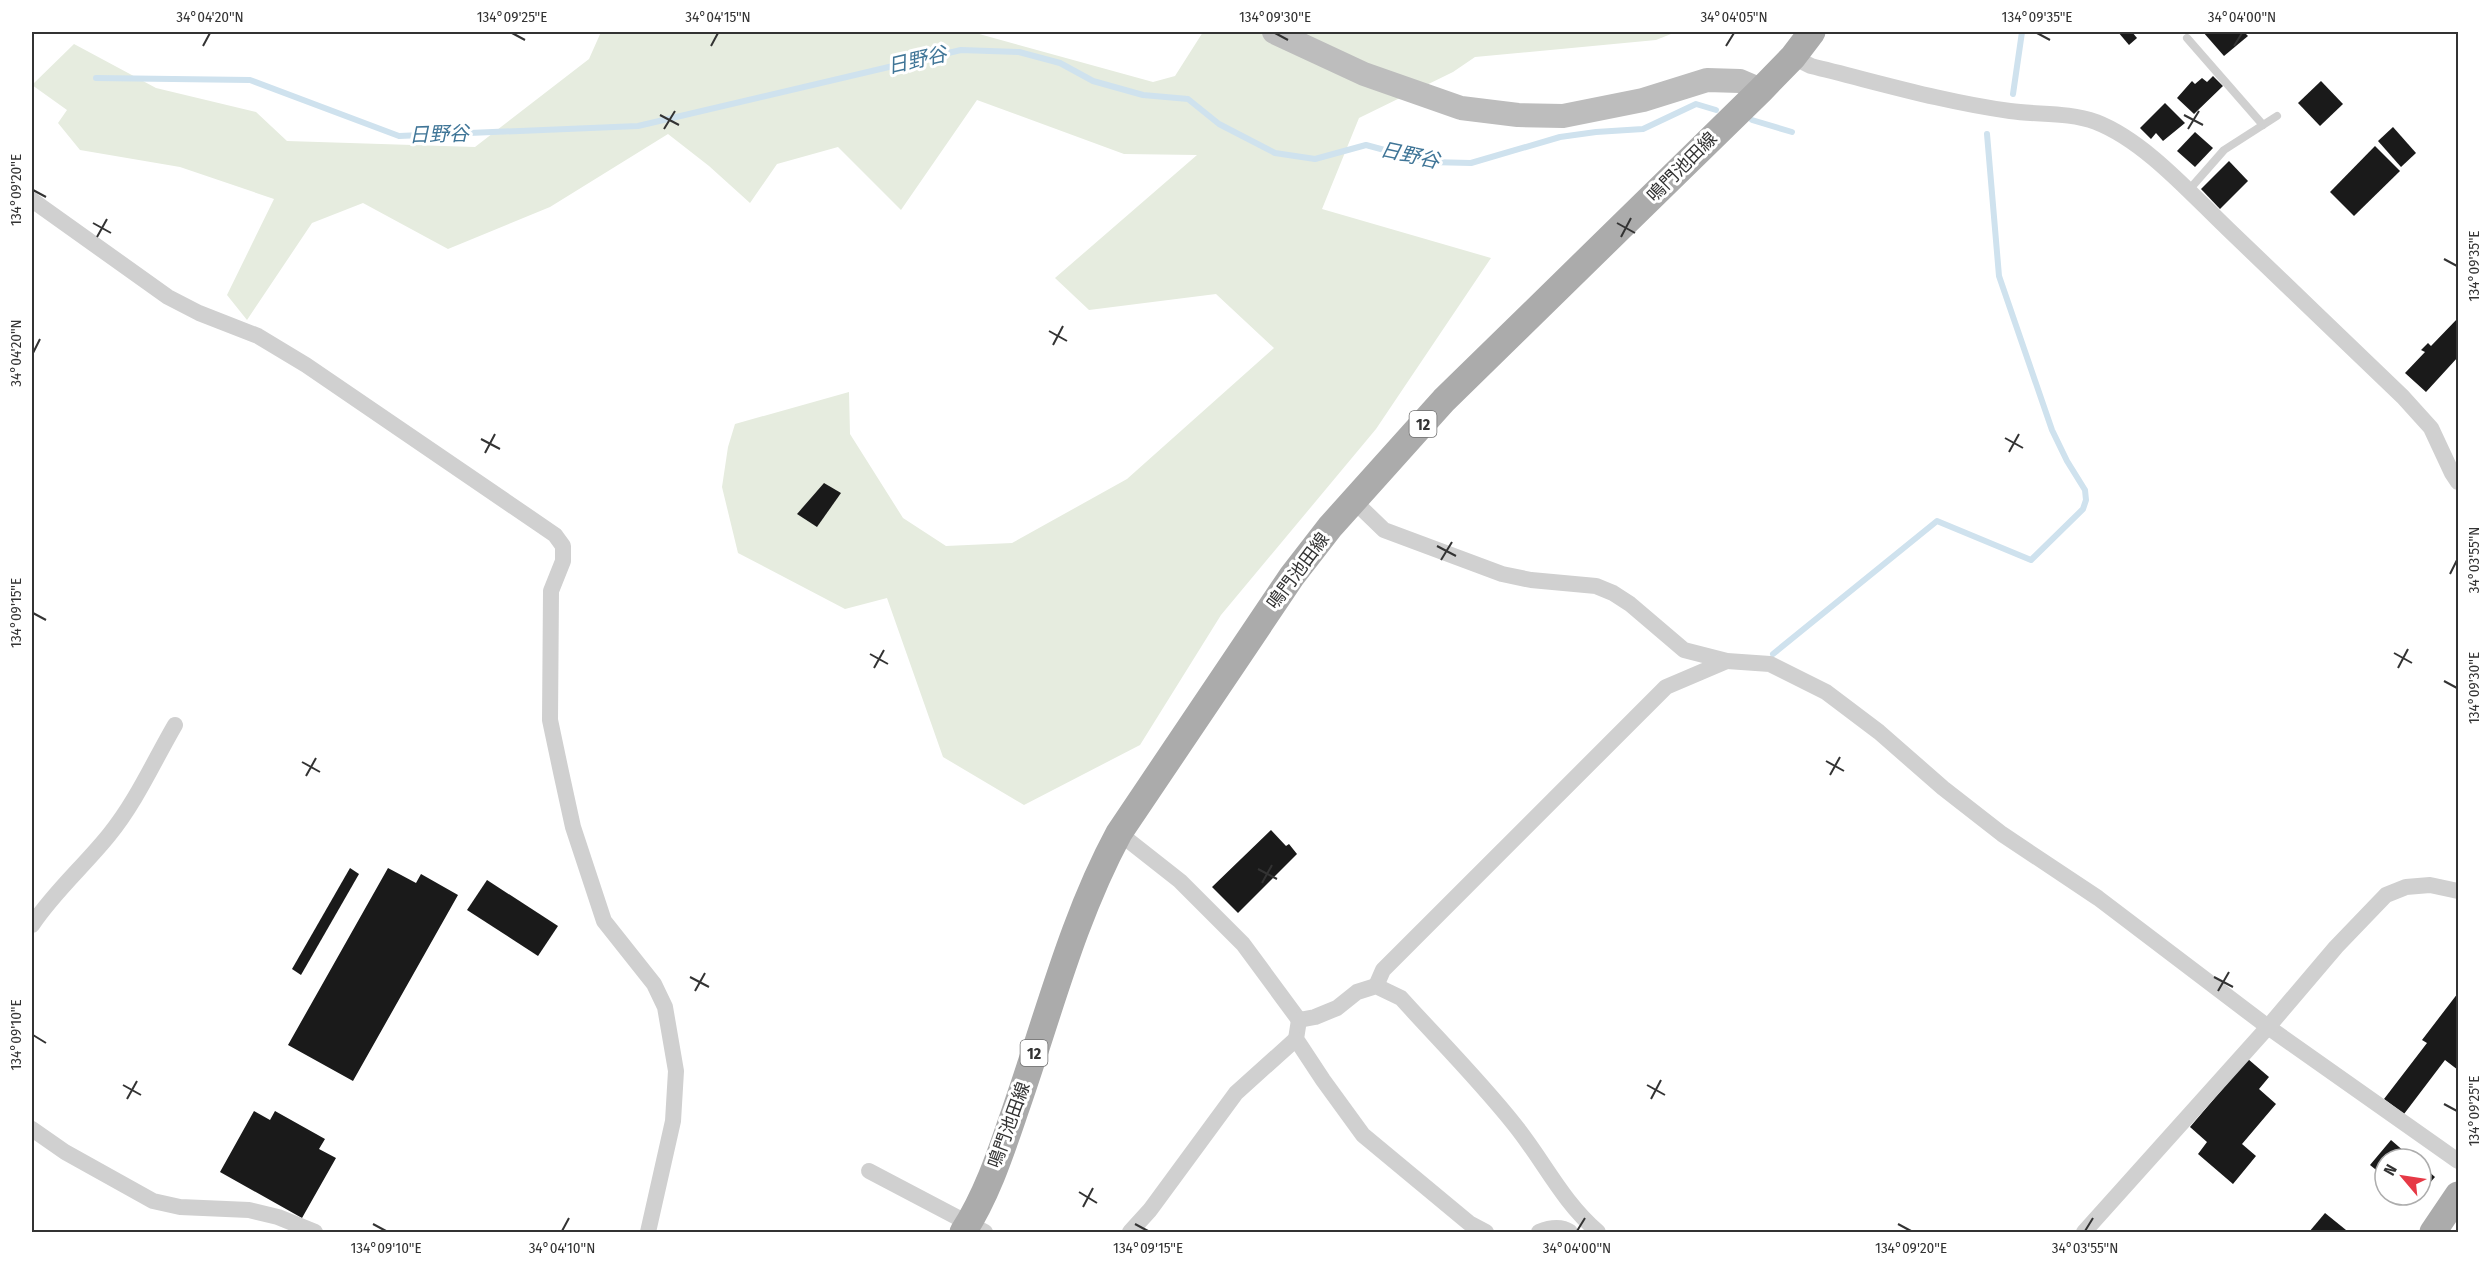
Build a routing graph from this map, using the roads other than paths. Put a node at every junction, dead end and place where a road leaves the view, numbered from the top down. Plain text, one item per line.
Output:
1 (1274, 32) edge
2 (1812, 32) edge
3 (2187, 38) dead end
4 (1793, 57) junction
5 (1761, 90) junction
6 (2277, 116) dead end
7 (2263, 125) junction
8 (2188, 191) junction
9 (32, 200) edge
10 (2458, 482) edge
11 (1354, 501) junction
12 (1727, 661) junction
13 (175, 725) dead end
14 (1119, 833) junction
15 (2458, 891) edge
16 (32, 925) edge
17 (1376, 986) junction
18 (1299, 1020) junction
19 (2268, 1027) junction
20 (1296, 1039) junction
21 (32, 1129) edge
22 (2458, 1161) edge
23 (870, 1171) dead end
24 (2458, 1195) edge
25 (1464, 1228) edge
26 (972, 1229) edge
27 (315, 1233) edge
28 (648, 1233) edge
29 (1130, 1233) edge
30 (1486, 1233) edge
31 (1539, 1233) edge
32 (1570, 1233) edge
33 (1598, 1233) edge
34 (2084, 1233) edge
35 (2433, 1233) edge

1 - 5 street
2 - 4 main road, 鳴門池田線 / 12
3 - 7 lane
4 - 5 main road, 鳴門池田線 / 12
4 - 8 street
5 - 11 main road, 鳴門池田線 / 12
6 - 7 lane
7 - 8 lane
8 - 10 street
9 - 28 street
11 - 12 street
11 - 14 main road, 鳴門池田線 / 12
12 - 17 street
12 - 19 street
13 - 16 street
14 - 18 street
14 - 26 main road, 鳴門池田線 / 12
15 - 19 street
17 - 18 street
17 - 33 street
18 - 20 street
19 - 22 street
19 - 34 street
20 - 25 street
20 - 29 street
21 - 27 street
23 - 26 street
24 - 35 main road
25 - 30 street
31 - 32 street

